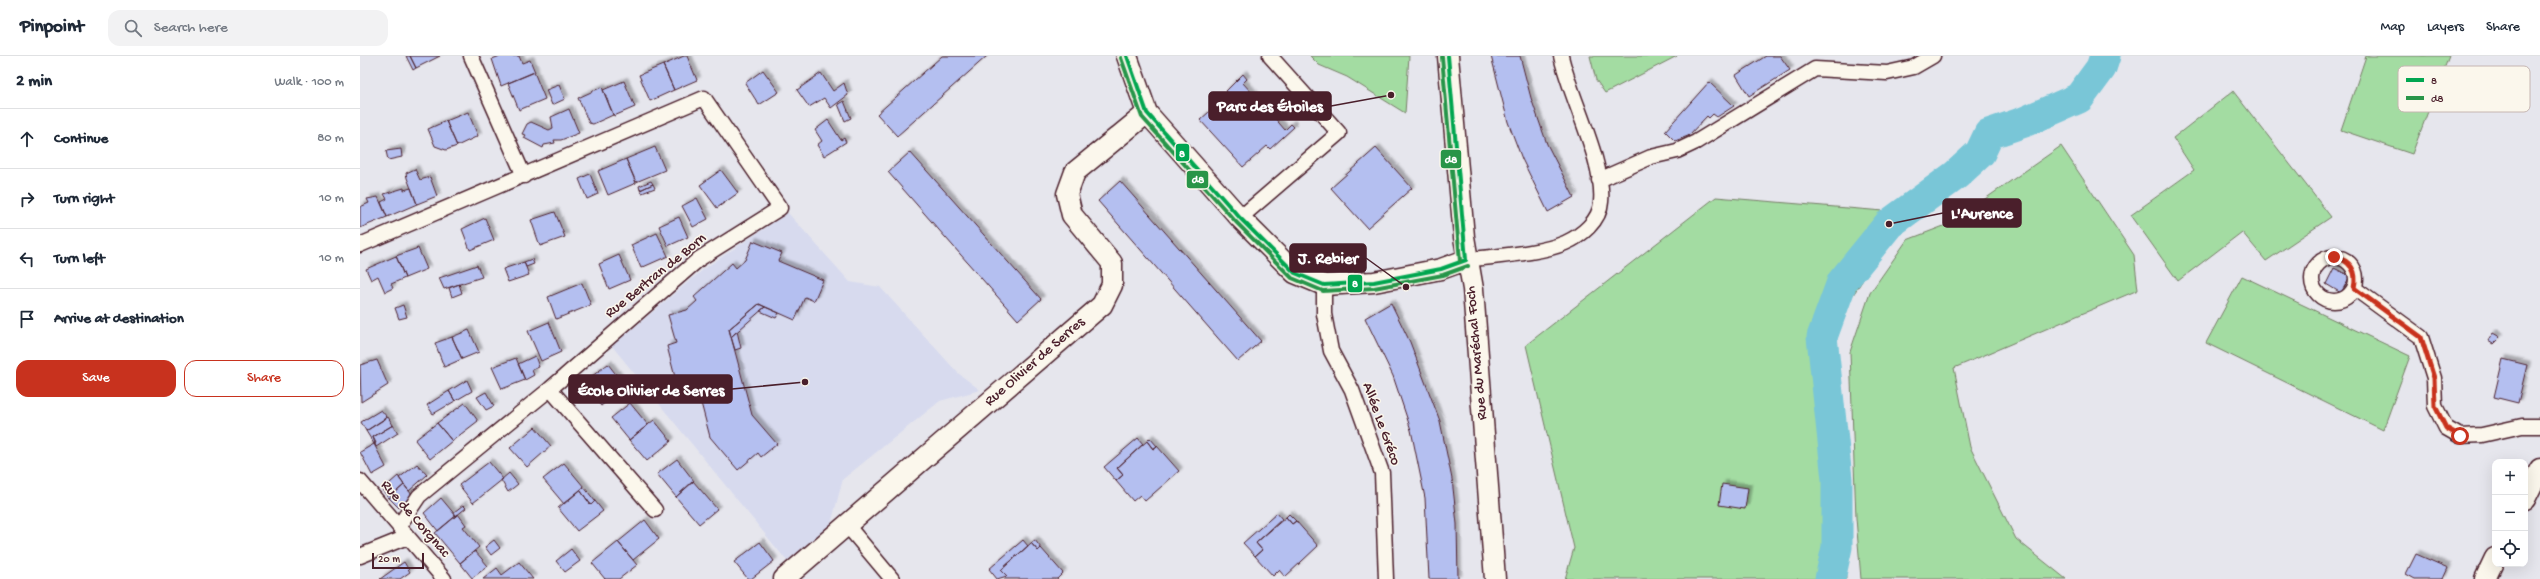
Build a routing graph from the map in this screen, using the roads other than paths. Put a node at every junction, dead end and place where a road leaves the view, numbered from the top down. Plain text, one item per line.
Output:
1 (471, 56) edge
2 (1127, 56) edge
3 (1270, 56) edge
4 (1448, 56) edge
5 (1561, 56) edge
6 (1933, 56) edge
7 (1147, 113) junction
8 (524, 176) junction
9 (1599, 180) junction
10 (1240, 218) junction
11 (360, 245) edge
12 (1466, 260) junction
13 (1324, 285) junction
14 (2354, 288) dead end
15 (550, 389) junction
16 (2540, 426) edge
17 (2540, 469) edge
18 (360, 481) edge
19 (2527, 495) edge
20 (655, 510) dead end
21 (846, 524) junction
22 (403, 531) junction
23 (360, 556) edge
24 (2492, 564) edge
25 (444, 579) edge
26 (784, 579) edge
27 (892, 579) edge
28 (1386, 579) edge
29 (1495, 579) edge
30 (2484, 579) edge

1 - 8 street
2 - 7 street
3 - 10 street
4 - 12 street, Rue du Maréchal Foch
5 - 9 street
6 - 9 street
7 - 10 street
7 - 21 street, Rue Olivier de Serres
8 - 11 street, Rue Bertran de Born
8 - 15 street, Rue Bertran de Born
9 - 12 street
10 - 13 street
12 - 13 street
12 - 29 street, Rue du Maréchal Foch
13 - 28 street, Allée Le Gréco
14 - 16 street
15 - 20 street
15 - 22 street, Rue Bertran de Born
17 - 19 street
18 - 22 street, Rue de Corgnac
21 - 26 street, Rue Olivier de Serres
21 - 27 street
22 - 23 street
22 - 25 street, Rue de Corgnac
24 - 30 street

